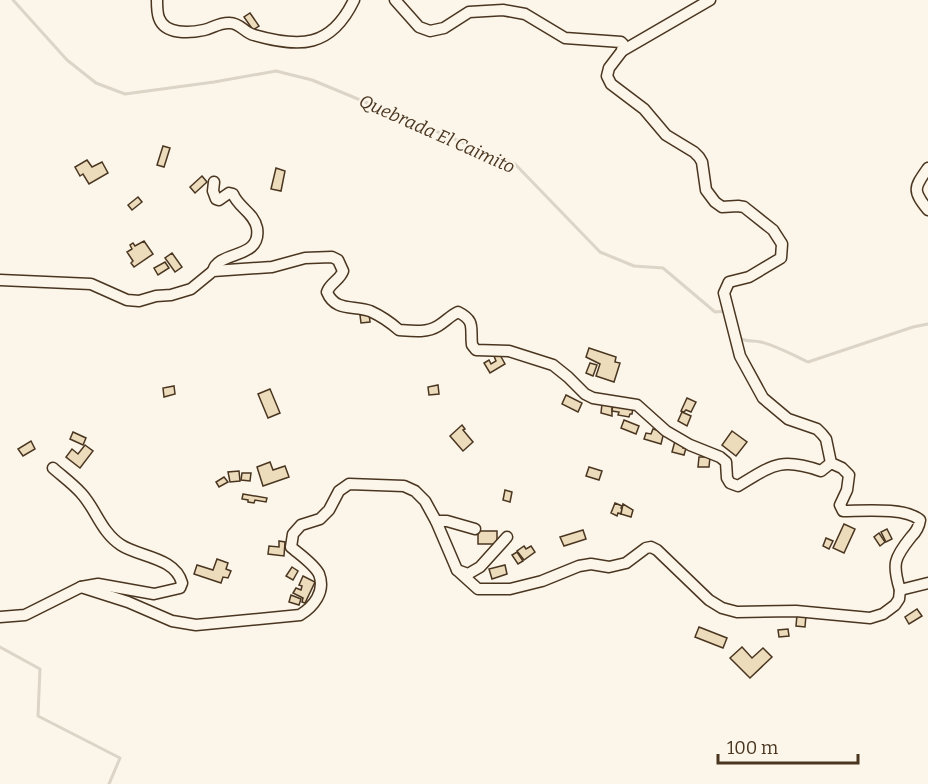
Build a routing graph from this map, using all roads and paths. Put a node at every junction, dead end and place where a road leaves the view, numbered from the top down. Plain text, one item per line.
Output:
1 (157, 0) edge
2 (354, 0) edge
3 (396, 0) edge
4 (710, 0) edge
5 (622, 51) junction
6 (928, 168) edge
7 (214, 182) dead end
8 (928, 210) edge
9 (213, 271) junction
10 (0, 280) edge
11 (831, 463) junction
12 (53, 468) dead end
13 (436, 521) junction
14 (476, 529) dead end
15 (507, 537) dead end
16 (456, 570) junction
17 (928, 583) edge
18 (81, 586) junction
19 (900, 590) junction
20 (0, 617) edge

1 - 2 street
3 - 5 street
4 - 5 street
5 - 11 street
6 - 8 street
7 - 9 street
9 - 10 street
9 - 11 street
11 - 19 street
12 - 18 street
13 - 14 street
13 - 16 street
13 - 18 street
15 - 16 street
16 - 19 street
17 - 19 street
18 - 20 street

